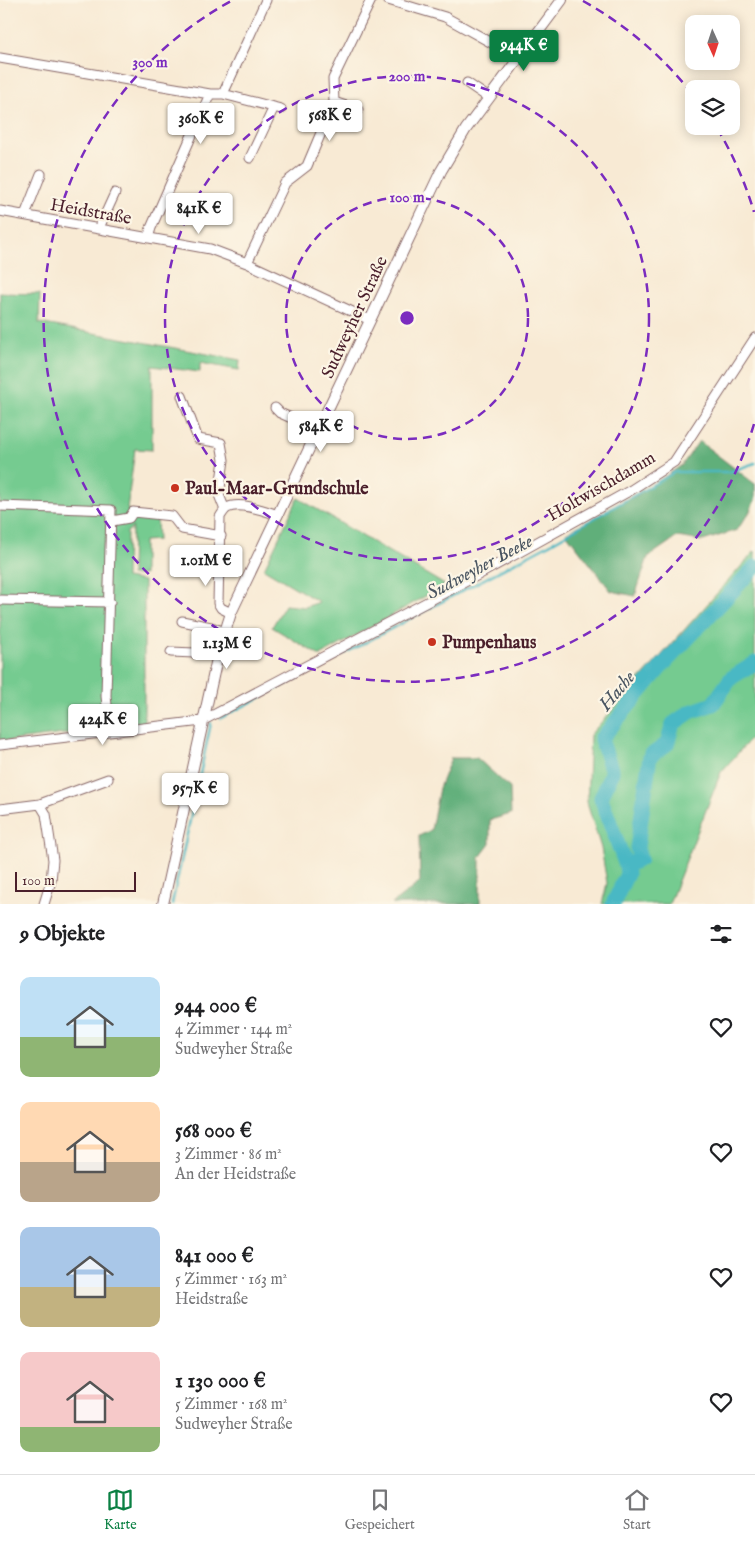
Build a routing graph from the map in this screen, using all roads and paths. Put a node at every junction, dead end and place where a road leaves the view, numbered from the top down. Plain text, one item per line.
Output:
1 (266, 0) edge
2 (371, 0) edge
3 (388, 0) edge
4 (562, 0) edge
5 (0, 58) edge
6 (519, 58) junction
7 (467, 83) dead end
8 (210, 94) junction
9 (223, 94) junction
10 (489, 98) junction
11 (334, 102) junction
12 (358, 110) dead end
13 (250, 158) dead end
14 (41, 174) dead end
15 (115, 193) dead end
16 (0, 210) edge
17 (25, 215) junction
18 (99, 228) junction
19 (148, 238) junction
20 (247, 263) junction
21 (370, 320) junction
22 (755, 338) edge
23 (182, 396) dead end
24 (275, 408) dead end
25 (318, 430) junction
26 (0, 506) edge
27 (225, 510) junction
28 (278, 515) junction
29 (112, 521) junction
30 (221, 536) junction
31 (0, 600) edge
32 (110, 602) junction
33 (232, 613) junction
34 (182, 621) dead end
35 (224, 632) junction
36 (171, 652) dead end
37 (218, 654) junction
38 (108, 714) dead end
39 (202, 721) junction
40 (0, 745) edge
41 (108, 779) dead end
42 (40, 804) junction
43 (0, 809) edge
44 (44, 904) edge
45 (163, 904) edge

1 - 9 street
2 - 11 street
3 - 6 street
4 - 6 main road, Sudweyher Straße
5 - 8 street
6 - 10 main road, Sudweyher Straße
7 - 10 street
8 - 9 street
8 - 19 street
9 - 13 street
10 - 21 main road, Sudweyher Straße
11 - 12 street
11 - 20 street
14 - 17 street
15 - 18 street
16 - 17 street, Heidstraße
17 - 18 street, Heidstraße
18 - 19 street, Heidstraße
19 - 20 street, Heidstraße
20 - 21 street, Heidstraße
21 - 25 main road, Sudweyher Straße
22 - 39 street, Holtwischdamm
23 - 27 street
24 - 25 street
25 - 28 main road, Sudweyher Straße
26 - 29 street
27 - 28 street
27 - 30 street
28 - 33 main road, Sudweyher Straße
29 - 30 street
29 - 32 street
30 - 33 street
31 - 32 street
32 - 38 street
33 - 35 main road, Sudweyher Straße
34 - 35 street
35 - 37 main road, Sudweyher Straße
36 - 37 street
37 - 39 main road, Sudweyher Straße
39 - 40 street
39 - 45 main road, Sudweyher Straße
41 - 42 street
42 - 43 street
42 - 44 street

